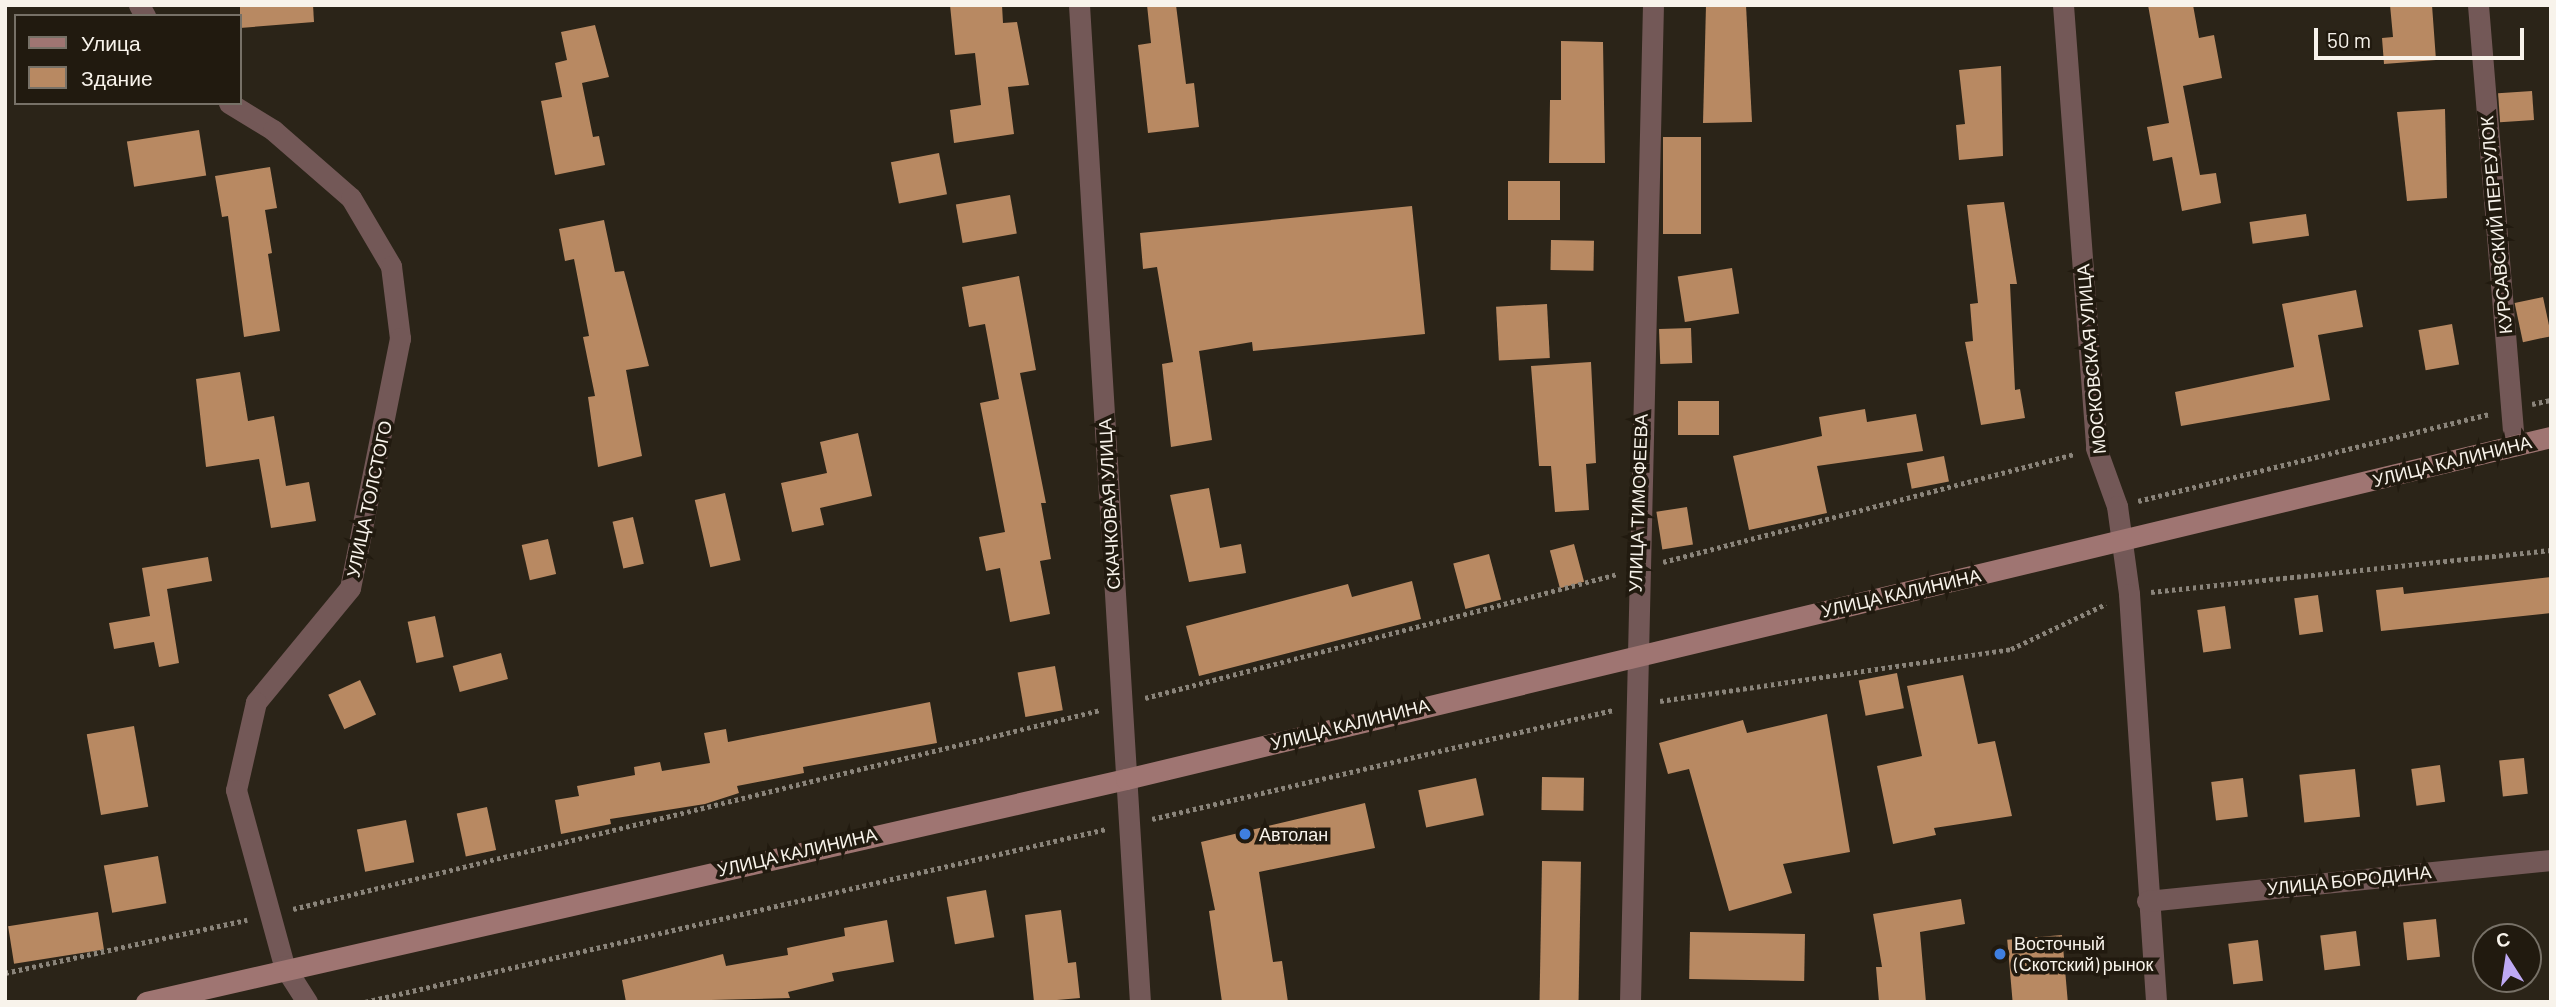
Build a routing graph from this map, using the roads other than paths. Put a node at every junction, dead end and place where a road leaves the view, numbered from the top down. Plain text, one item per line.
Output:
1 (1079, 5) edge
2 (1653, 5) edge
3 (2063, 5) edge
4 (2478, 5) edge
5 (232, 105) edge
6 (2551, 438) edge
7 (2514, 446) junction
8 (2118, 542) junction
9 (1634, 654) junction
10 (1126, 779) junction
11 (2551, 860) edge
12 (2147, 901) junction
13 (284, 967) junction
14 (146, 1002) edge
15 (307, 1002) edge
16 (1140, 1002) edge
17 (1630, 1002) edge
18 (2156, 1002) edge

1 - 10 street, СКАЧКОВАЯ УЛИЦА
2 - 9 street, УЛИЦА ТИМОФЕЕВА
3 - 8 street, МОСКОВСКАЯ УЛИЦА
4 - 7 street, КУРСАВСКИЙ ПЕРЕУЛОК
5 - 13 street, УЛИЦА ТОЛСТОГО
6 - 7 main road, УЛИЦА КАЛИНИНА
7 - 8 main road, УЛИЦА КАЛИНИНА
8 - 9 main road, УЛИЦА КАЛИНИНА
8 - 12 street, МОСКОВСКАЯ УЛИЦА
9 - 10 main road, УЛИЦА КАЛИНИНА
9 - 17 street, УЛИЦА ТИМОФЕЕВА
10 - 13 main road, УЛИЦА КАЛИНИНА
10 - 16 street, СКАЧКОВАЯ УЛИЦА
11 - 12 street, УЛИЦА БОРОДИНА
12 - 18 street, МОСКОВСКАЯ УЛИЦА
13 - 14 main road, УЛИЦА КАЛИНИНА
13 - 15 street, УЛИЦА ТОЛСТОГО

